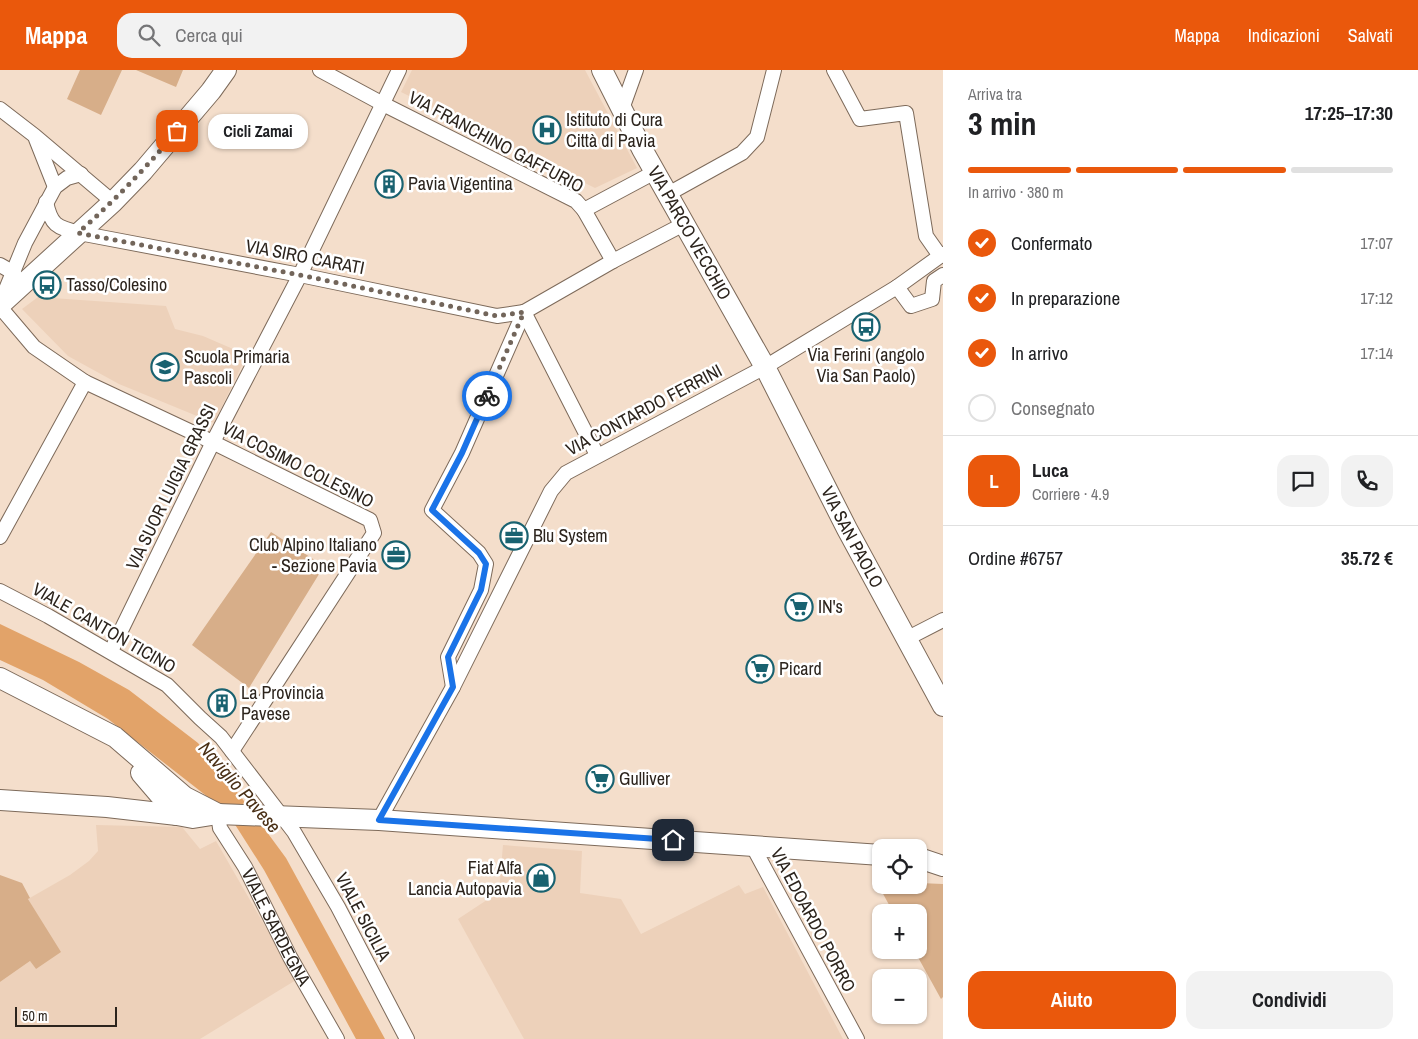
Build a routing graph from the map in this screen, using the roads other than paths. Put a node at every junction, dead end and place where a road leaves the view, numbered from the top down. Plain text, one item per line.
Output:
1 (226, 70) edge
2 (320, 70) edge
3 (399, 70) edge
4 (602, 70) edge
5 (636, 70) edge
6 (774, 70) edge
7 (834, 70) edge
8 (383, 104) junction
9 (0, 109) edge
10 (622, 109) junction
11 (35, 136) junction
12 (655, 172) junction
13 (81, 174) junction
14 (55, 187) junction
15 (668, 194) junction
16 (46, 202) junction
17 (113, 202) junction
18 (584, 210) junction
19 (684, 224) junction
20 (78, 233) junction
21 (941, 255) edge
22 (613, 261) junction
23 (0, 265) edge
24 (14, 272) junction
25 (300, 275) junction
26 (943, 275) edge
27 (897, 287) junction
28 (0, 305) edge
29 (524, 312) junction
30 (765, 367) junction
31 (85, 382) junction
32 (213, 442) junction
33 (597, 455) junction
34 (0, 537) edge
35 (0, 591) edge
36 (943, 620) edge
37 (906, 639) junction
38 (111, 652) junction
39 (0, 678) edge
40 (453, 687) junction
41 (943, 706) edge
42 (115, 737) junction
43 (232, 751) junction
44 (151, 784) junction
45 (0, 800) edge
46 (107, 807) junction
47 (218, 814) junction
48 (177, 815) junction
49 (282, 816) junction
50 (379, 820) junction
51 (752, 845) junction
52 (872, 854) edge
53 (927, 859) edge
54 (927, 861) edge
55 (943, 861) edge
56 (943, 866) edge
57 (336, 1039) edge
58 (406, 1039) edge
59 (857, 1039) edge

1 - 17 street
2 - 8 street, VIA FRANCHINO GAFFURIO
3 - 8 street, VIA SUOR LUIGIA GRASSI
4 - 10 street, VIA PARCO VECCHIO
5 - 10 street
6 - 15 street
7 - 21 street
8 - 18 street, VIA FRANCHINO GAFFURIO
8 - 25 street, VIA SUOR LUIGIA GRASSI
9 - 11 street
10 - 12 street, VIA PARCO VECCHIO
11 - 13 street
11 - 14 street
12 - 15 street, VIA PARCO VECCHIO
12 - 18 street, VIA FRANCHINO GAFFURIO
13 - 14 street
13 - 17 street
14 - 16 street
15 - 19 street, VIA PARCO VECCHIO
16 - 20 street
16 - 24 street
17 - 20 street
18 - 22 street
19 - 22 street
19 - 30 street, VIA PARCO VECCHIO
20 - 25 street, VIA SIRO CARATI
20 - 28 street
21 - 27 street, VIA CONTARDO FERRINI
22 - 29 street
23 - 24 street
24 - 28 street
25 - 29 street, VIA SIRO CARATI
25 - 32 street, VIA SUOR LUIGIA GRASSI
26 - 27 street
27 - 30 street, VIA CONTARDO FERRINI
28 - 31 street, VIA COSIMO COLESINO
29 - 33 street
29 - 40 street
30 - 33 street, VIA CONTARDO FERRINI
30 - 37 street, VIA SAN PAOLO
31 - 32 street, VIA COSIMO COLESINO
31 - 34 street
32 - 38 street, VIA SUOR LUIGIA GRASSI
32 - 43 street, VIA COSIMO COLESINO
33 - 40 street, VIA CONTARDO FERRINI
35 - 38 street, VIALE CANTON TICINO
36 - 37 street
37 - 41 street, VIA SAN PAOLO
38 - 43 street, VIALE CANTON TICINO
39 - 42 street
40 - 50 street, VIA CONTARDO FERRINI
42 - 44 street
42 - 47 street
43 - 49 street, VIALE CANTON TICINO
44 - 46 street
44 - 48 street
45 - 46 street
46 - 48 street
47 - 48 street
47 - 49 street
47 - 57 street, VIALE SARDEGNA
49 - 50 street
49 - 58 street, VIALE SICILIA
50 - 51 street
51 - 52 street
51 - 59 street, VIA EDOARDO PORRO
53 - 55 street
54 - 56 street

